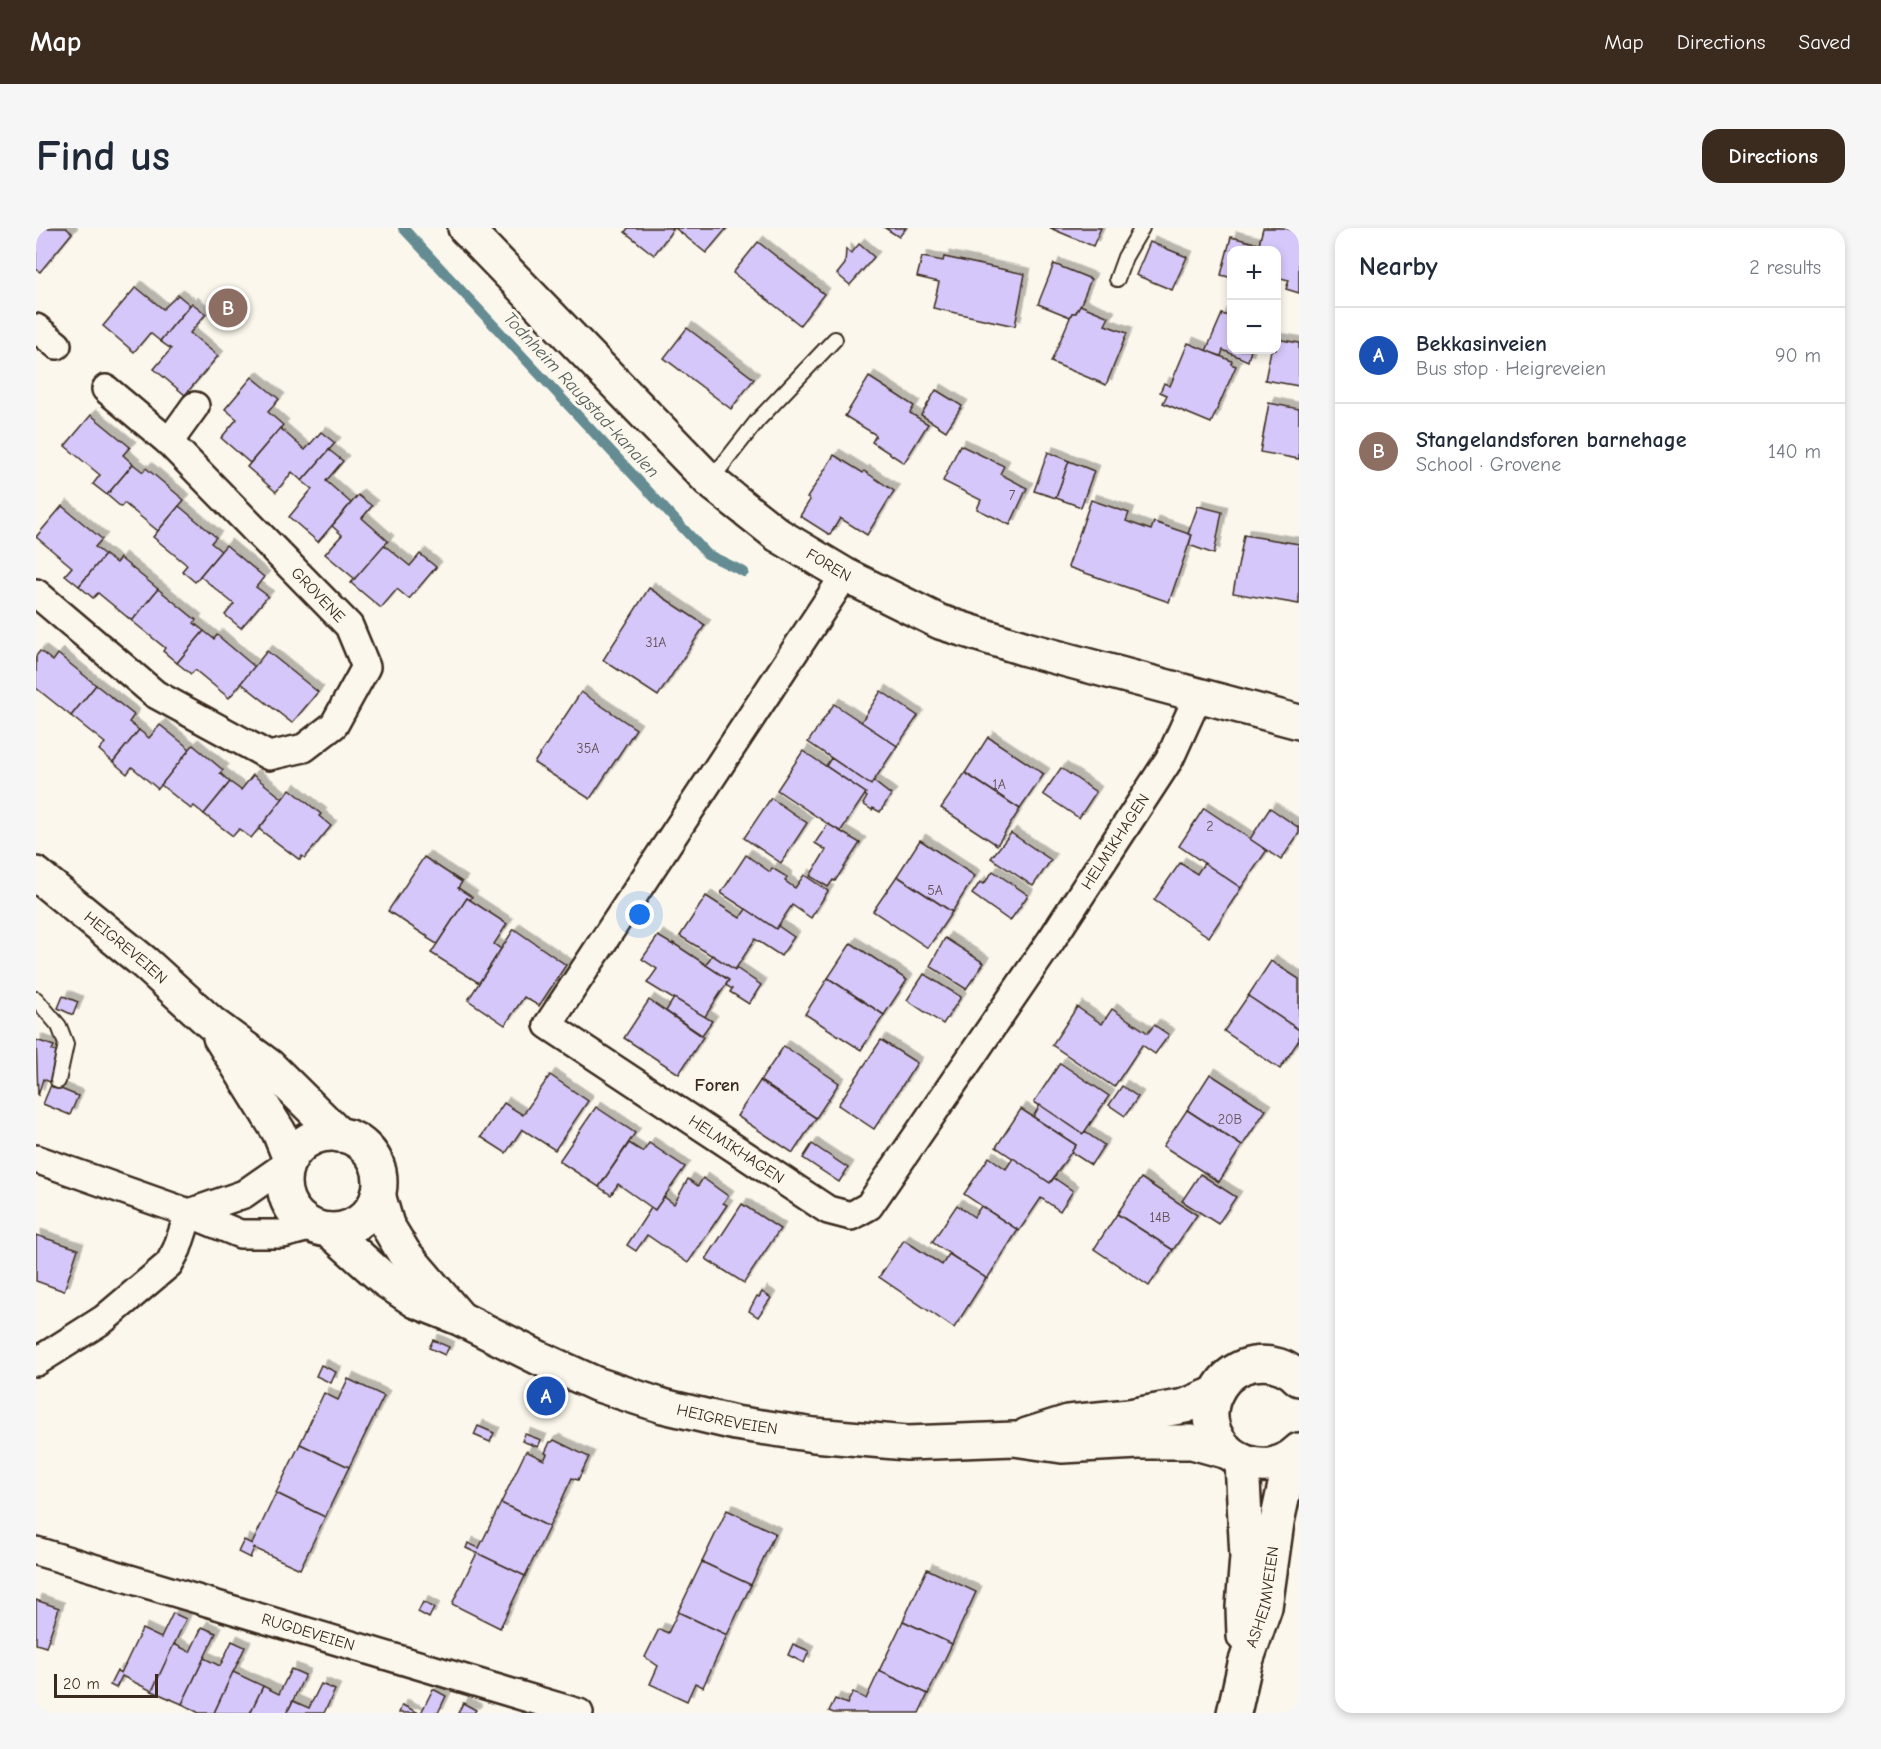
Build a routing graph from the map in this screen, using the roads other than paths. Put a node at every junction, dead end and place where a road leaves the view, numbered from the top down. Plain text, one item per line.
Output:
1 (1142, 228) edge
2 (468, 229) edge
3 (1117, 279) dead end
4 (36, 328) edge
5 (835, 339) dead end
6 (57, 345) dead end
7 (106, 389) dead end
8 (195, 406) dead end
9 (169, 442) junction
10 (710, 480) junction
11 (844, 575) junction
12 (36, 593) edge
13 (1199, 694) junction
14 (1299, 722) edge
15 (36, 874) edge
16 (36, 999) edge
17 (211, 1023) junction
18 (58, 1081) dead end
19 (339, 1135) junction
20 (36, 1159) edge
21 (288, 1162) junction
22 (378, 1194) junction
23 (189, 1213) junction
24 (321, 1228) junction
25 (459, 1318) junction
26 (36, 1362) edge
27 (1297, 1375) edge
28 (1216, 1393) junction
29 (1014, 1439) junction
30 (1295, 1453) edge
31 (1235, 1457) junction
32 (36, 1551) edge
33 (1245, 1664) junction
34 (579, 1713) edge
35 (1234, 1713) edge

1 - 3 lane
2 - 10 main road, FOREN
4 - 6 street
5 - 10 lane
7 - 9 street, GROVENE
8 - 9 street
9 - 12 street, GROVENE
10 - 11 main road, FOREN
11 - 13 main road, FOREN
11 - 13 street, HELMIKHAGEN
13 - 14 main road, FOREN
15 - 17 main road, HEIGREVEIEN
16 - 18 lane
17 - 19 main road, HEIGREVEIEN
17 - 21 main road, HEIGREVEIEN
19 - 21 main road
19 - 22 main road, HEIGREVEIEN
20 - 23 street
21 - 23 street
21 - 24 main road, HEIGREVEIEN
22 - 24 main road
22 - 25 main road, HEIGREVEIEN
23 - 24 street
23 - 26 street
24 - 25 main road, HEIGREVEIEN
25 - 29 main road, HEIGREVEIEN
27 - 28 main road
28 - 29 main road, HEIGREVEIEN
28 - 31 main road
29 - 31 main road, HEIGREVEIEN
30 - 31 main road, HEIGREVEIEN
30 - 33 main road, ASHEIMVEIEN
31 - 33 main road, ASHEIMVEIEN
32 - 34 street, RUGDEVEIEN
33 - 35 main road, ASHEIMVEIEN

